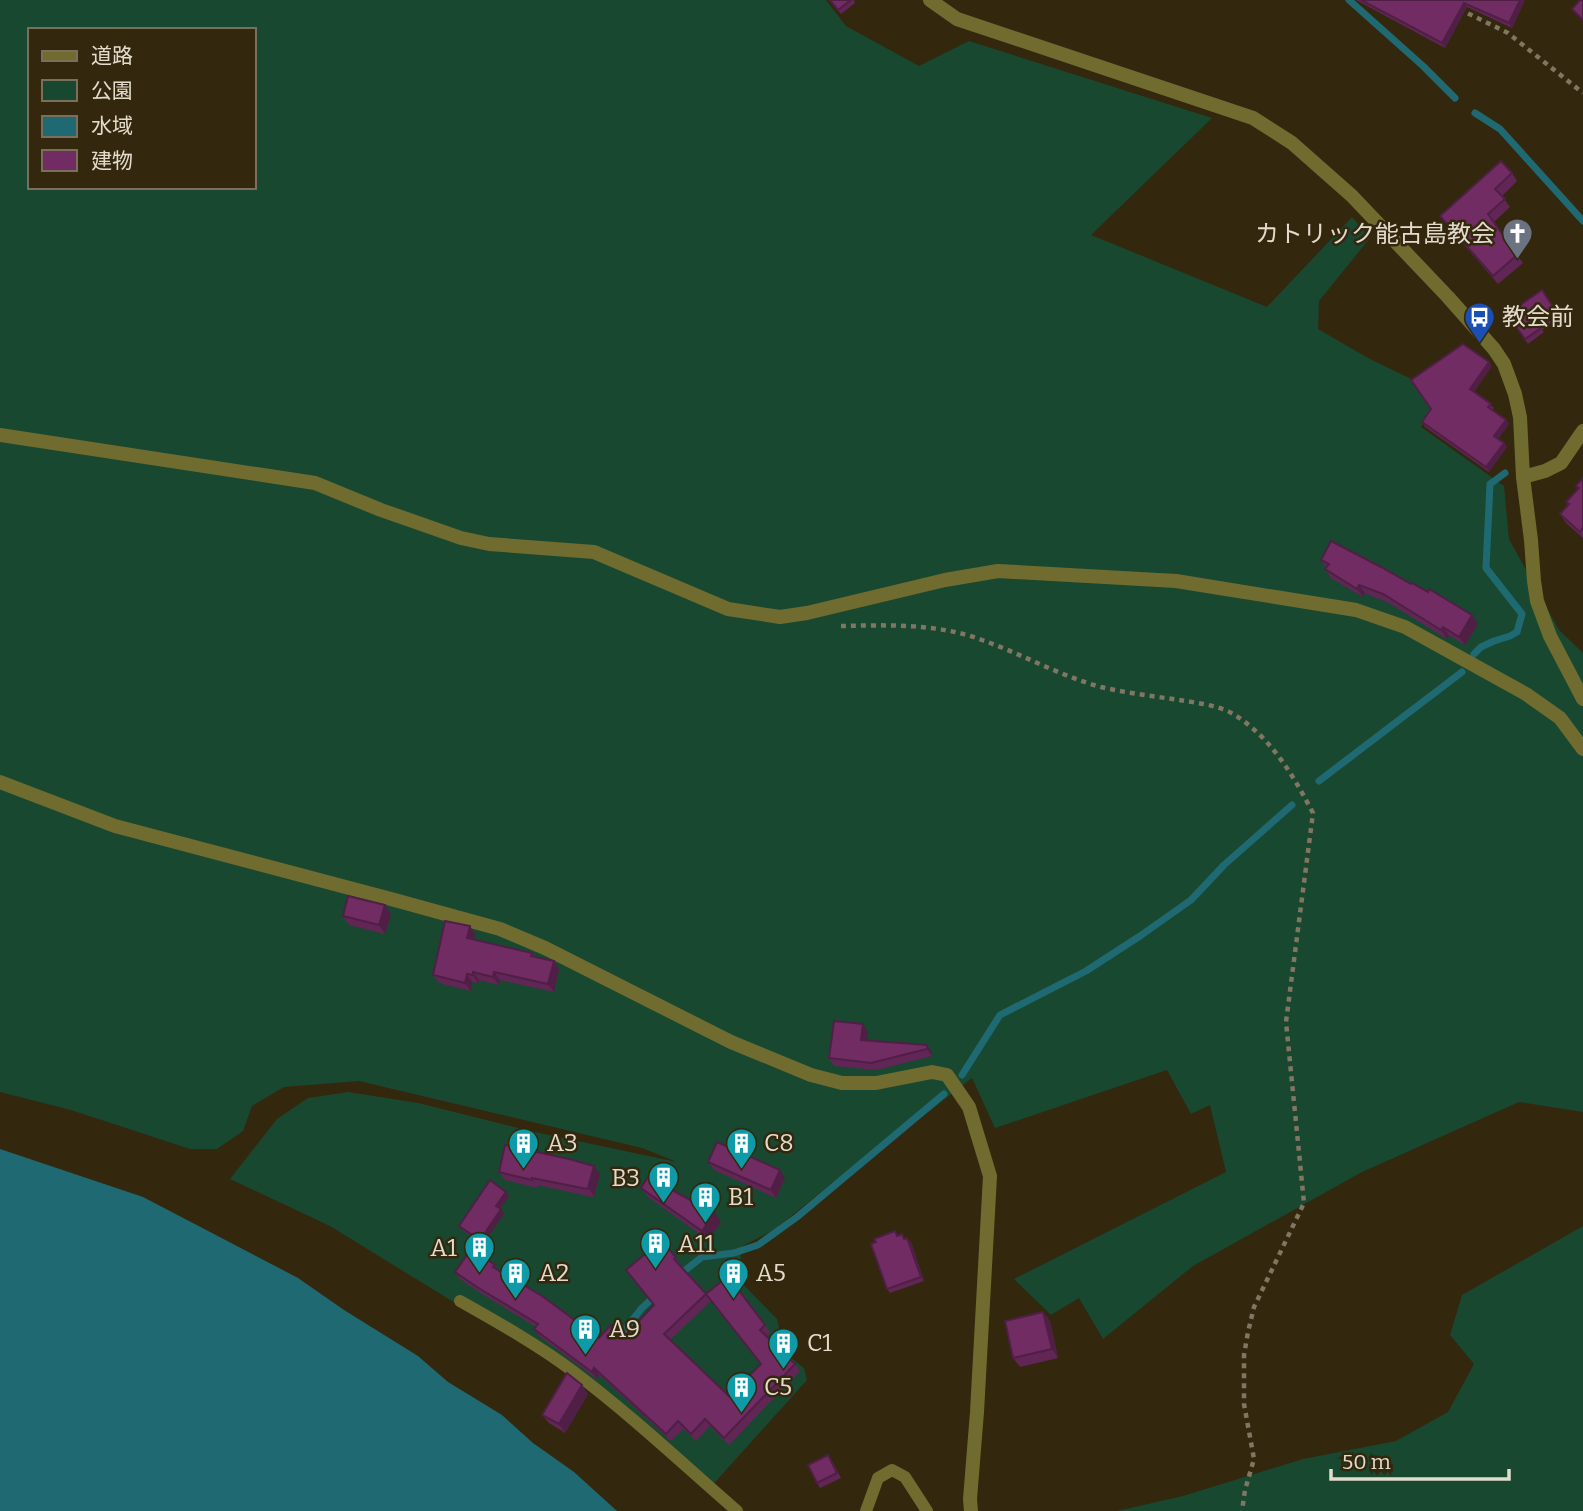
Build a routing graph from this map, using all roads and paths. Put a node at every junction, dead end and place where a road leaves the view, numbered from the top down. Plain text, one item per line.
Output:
1 (930, 0) edge
2 (1449, 5) edge
3 (1583, 93) edge
4 (1583, 431) edge
5 (0, 435) edge
6 (1523, 477) junction
7 (807, 613) junction
8 (1583, 699) edge
9 (1583, 749) edge
10 (0, 782) edge
11 (460, 1301) dead end
12 (737, 1511) edge
13 (866, 1511) edge
14 (927, 1511) edge
15 (971, 1511) edge
16 (1242, 1511) edge

1 - 6 street
2 - 3 path
4 - 6 street
5 - 7 street
6 - 8 street
7 - 9 street
7 - 16 path
10 - 15 street
11 - 12 lane
13 - 14 lane

